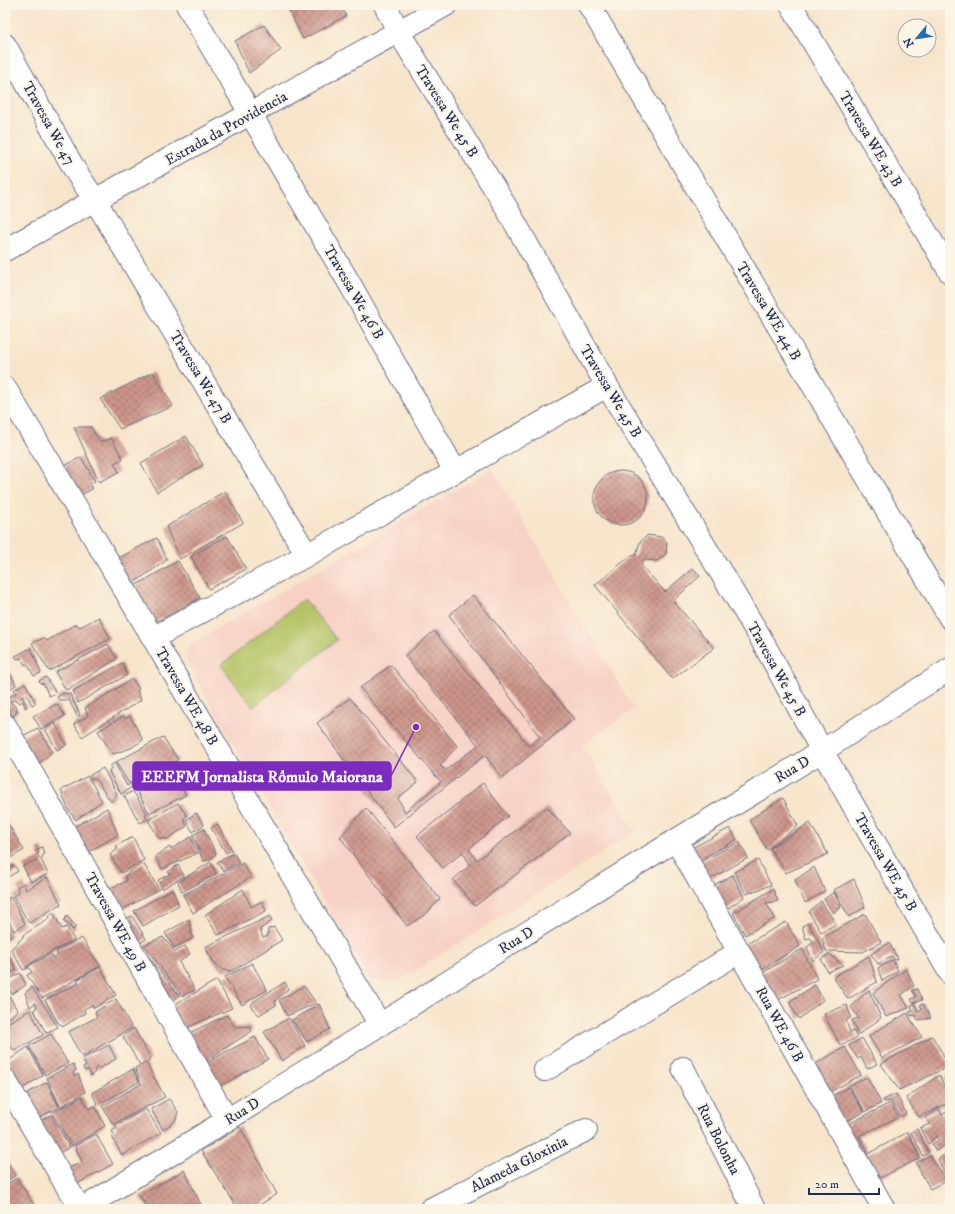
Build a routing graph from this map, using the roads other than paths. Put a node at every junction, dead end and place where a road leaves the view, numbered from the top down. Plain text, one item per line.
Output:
1 (187, 5) edge
2 (385, 5) edge
3 (446, 5) edge
4 (589, 5) edge
5 (791, 5) edge
6 (398, 31) junction
7 (5, 45) edge
8 (251, 113) junction
9 (95, 200) junction
10 (5, 250) edge
11 (950, 272) edge
12 (607, 386) junction
13 (5, 388) edge
14 (455, 471) junction
15 (307, 555) junction
16 (950, 618) edge
17 (153, 638) junction
18 (950, 669) edge
19 (5, 725) edge
20 (822, 751) junction
21 (676, 840) junction
22 (739, 952) junction
23 (950, 973) edge
24 (380, 1025) junction
25 (683, 1068) dead end
26 (545, 1070) dead end
27 (5, 1080) edge
28 (227, 1120) junction
29 (586, 1130) dead end
30 (81, 1209) edge
31 (431, 1209) edge
32 (754, 1209) edge
33 (884, 1209) edge

1 - 8 street, Travessa We 46 B
2 - 6 street, Travessa We 45 B
3 - 6 street, Estrada da Providencia
4 - 16 street, Travessa WE 44 B
5 - 11 street, Travessa WE 43 B
6 - 8 street, Estrada da Providencia
6 - 12 street, Travessa We 45 B
7 - 9 street, Travessa We 47
8 - 9 street, Estrada da Providencia
8 - 14 street, Travessa We 46 B
9 - 10 street, Estrada da Providencia
9 - 15 street, Travessa We 47 B
12 - 14 street
12 - 20 street, Travessa We 45 B
13 - 17 street, Travessa WE 48 B
14 - 15 street
15 - 17 street
17 - 24 street, Travessa WE 48 B
18 - 20 street, Rua D
19 - 28 street, Travessa WE 49 B
20 - 21 street, Rua D
20 - 23 street, Travessa WE 45 B
21 - 22 street, Rua WE 46 B
21 - 24 street, Rua D
22 - 26 street
22 - 33 street, Rua WE 46 B
24 - 28 street, Rua D
25 - 32 street, Rua Bolonha
27 - 30 street
28 - 30 street, Rua D
29 - 31 street, Alameda Gloxinia

